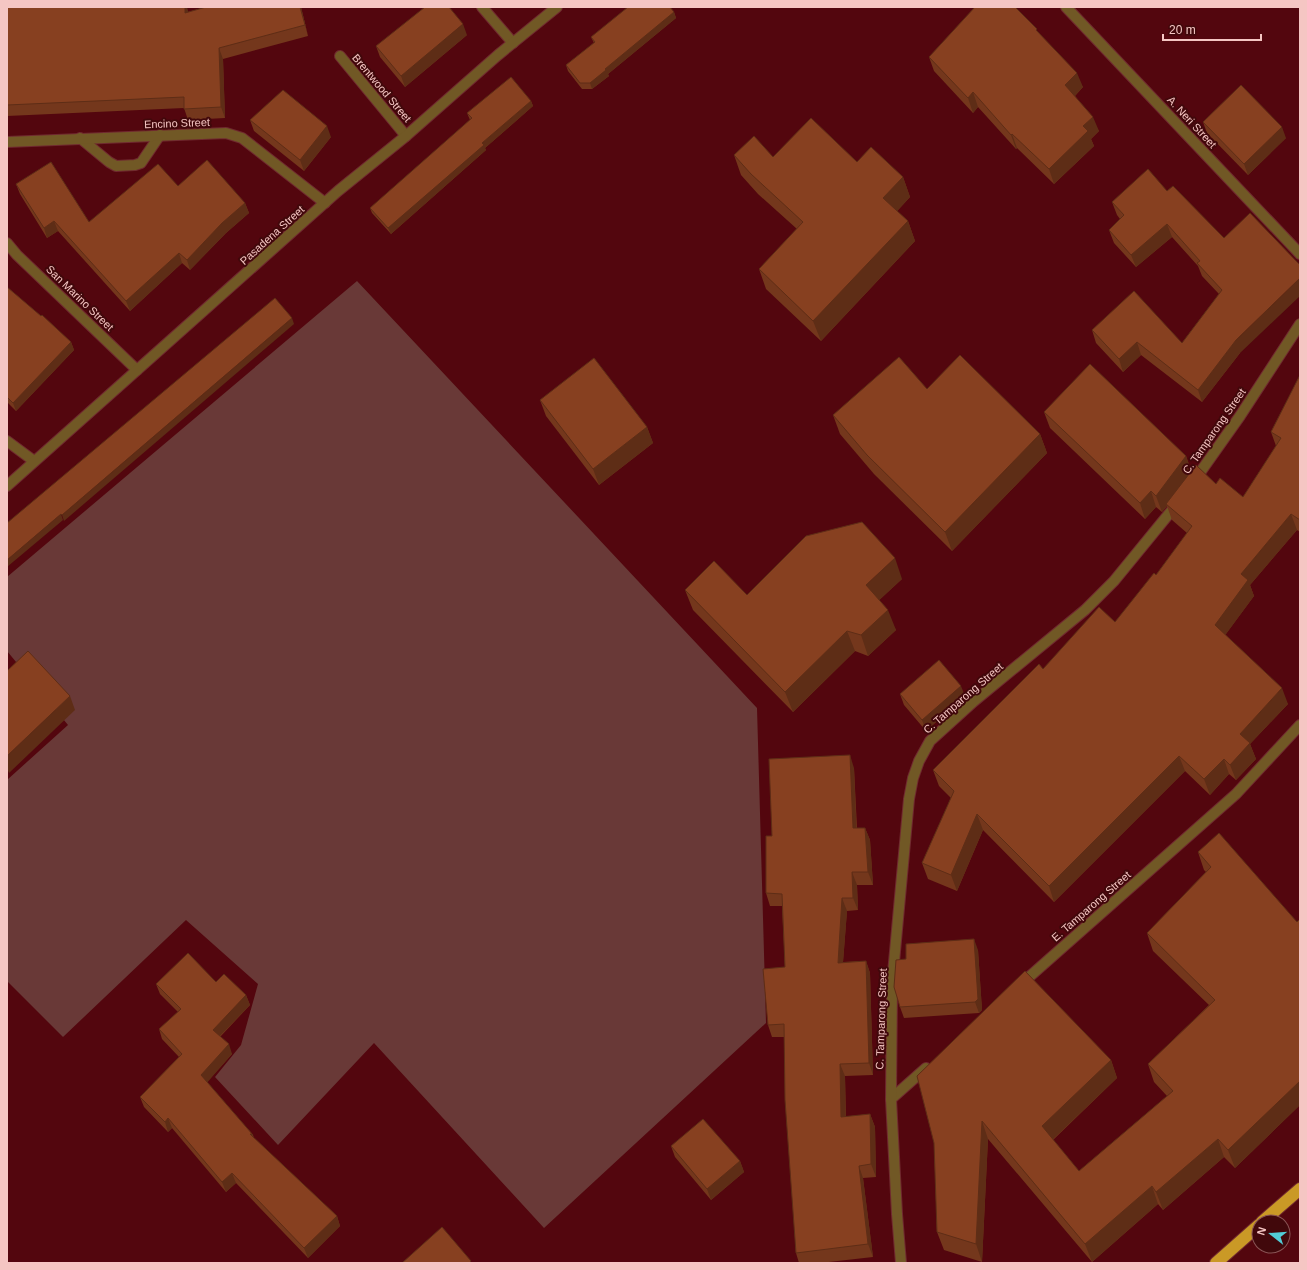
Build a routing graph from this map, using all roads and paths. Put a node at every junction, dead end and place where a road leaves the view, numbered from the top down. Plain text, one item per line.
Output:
1 (482, 7) edge
2 (557, 7) edge
3 (1066, 7) edge
4 (513, 43) junction
5 (340, 56) dead end
6 (160, 135) junction
7 (406, 136) junction
8 (80, 138) junction
9 (7, 142) edge
10 (325, 203) junction
11 (7, 243) edge
12 (1300, 254) edge
13 (1300, 324) edge
14 (137, 370) junction
15 (7, 441) edge
16 (34, 462) junction
17 (7, 486) edge
18 (1300, 725) edge
19 (1010, 994) edge
20 (933, 1062) edge
21 (891, 1099) junction
22 (1300, 1189) edge
23 (1271, 1214) edge
24 (1251, 1232) edge
25 (901, 1263) edge
26 (1216, 1263) edge

1 - 4 street
2 - 4 street, Pasadena Street
3 - 12 street, A. Neri Street
4 - 7 street, Pasadena Street
5 - 7 street, Brentwood Street
6 - 8 street, Encino Street
6 - 8 street
6 - 10 street, Encino Street
7 - 10 street, Pasadena Street
8 - 9 street, Encino Street
10 - 14 street, Pasadena Street
11 - 14 street, San Marino Street
13 - 21 street, C. Tamparong Street
14 - 16 street, Pasadena Street
15 - 16 street
16 - 17 street, Pasadena Street
18 - 19 street, E. Tamparong Street
20 - 21 street
21 - 25 street, C. Tamparong Street
22 - 23 highway
24 - 26 highway

